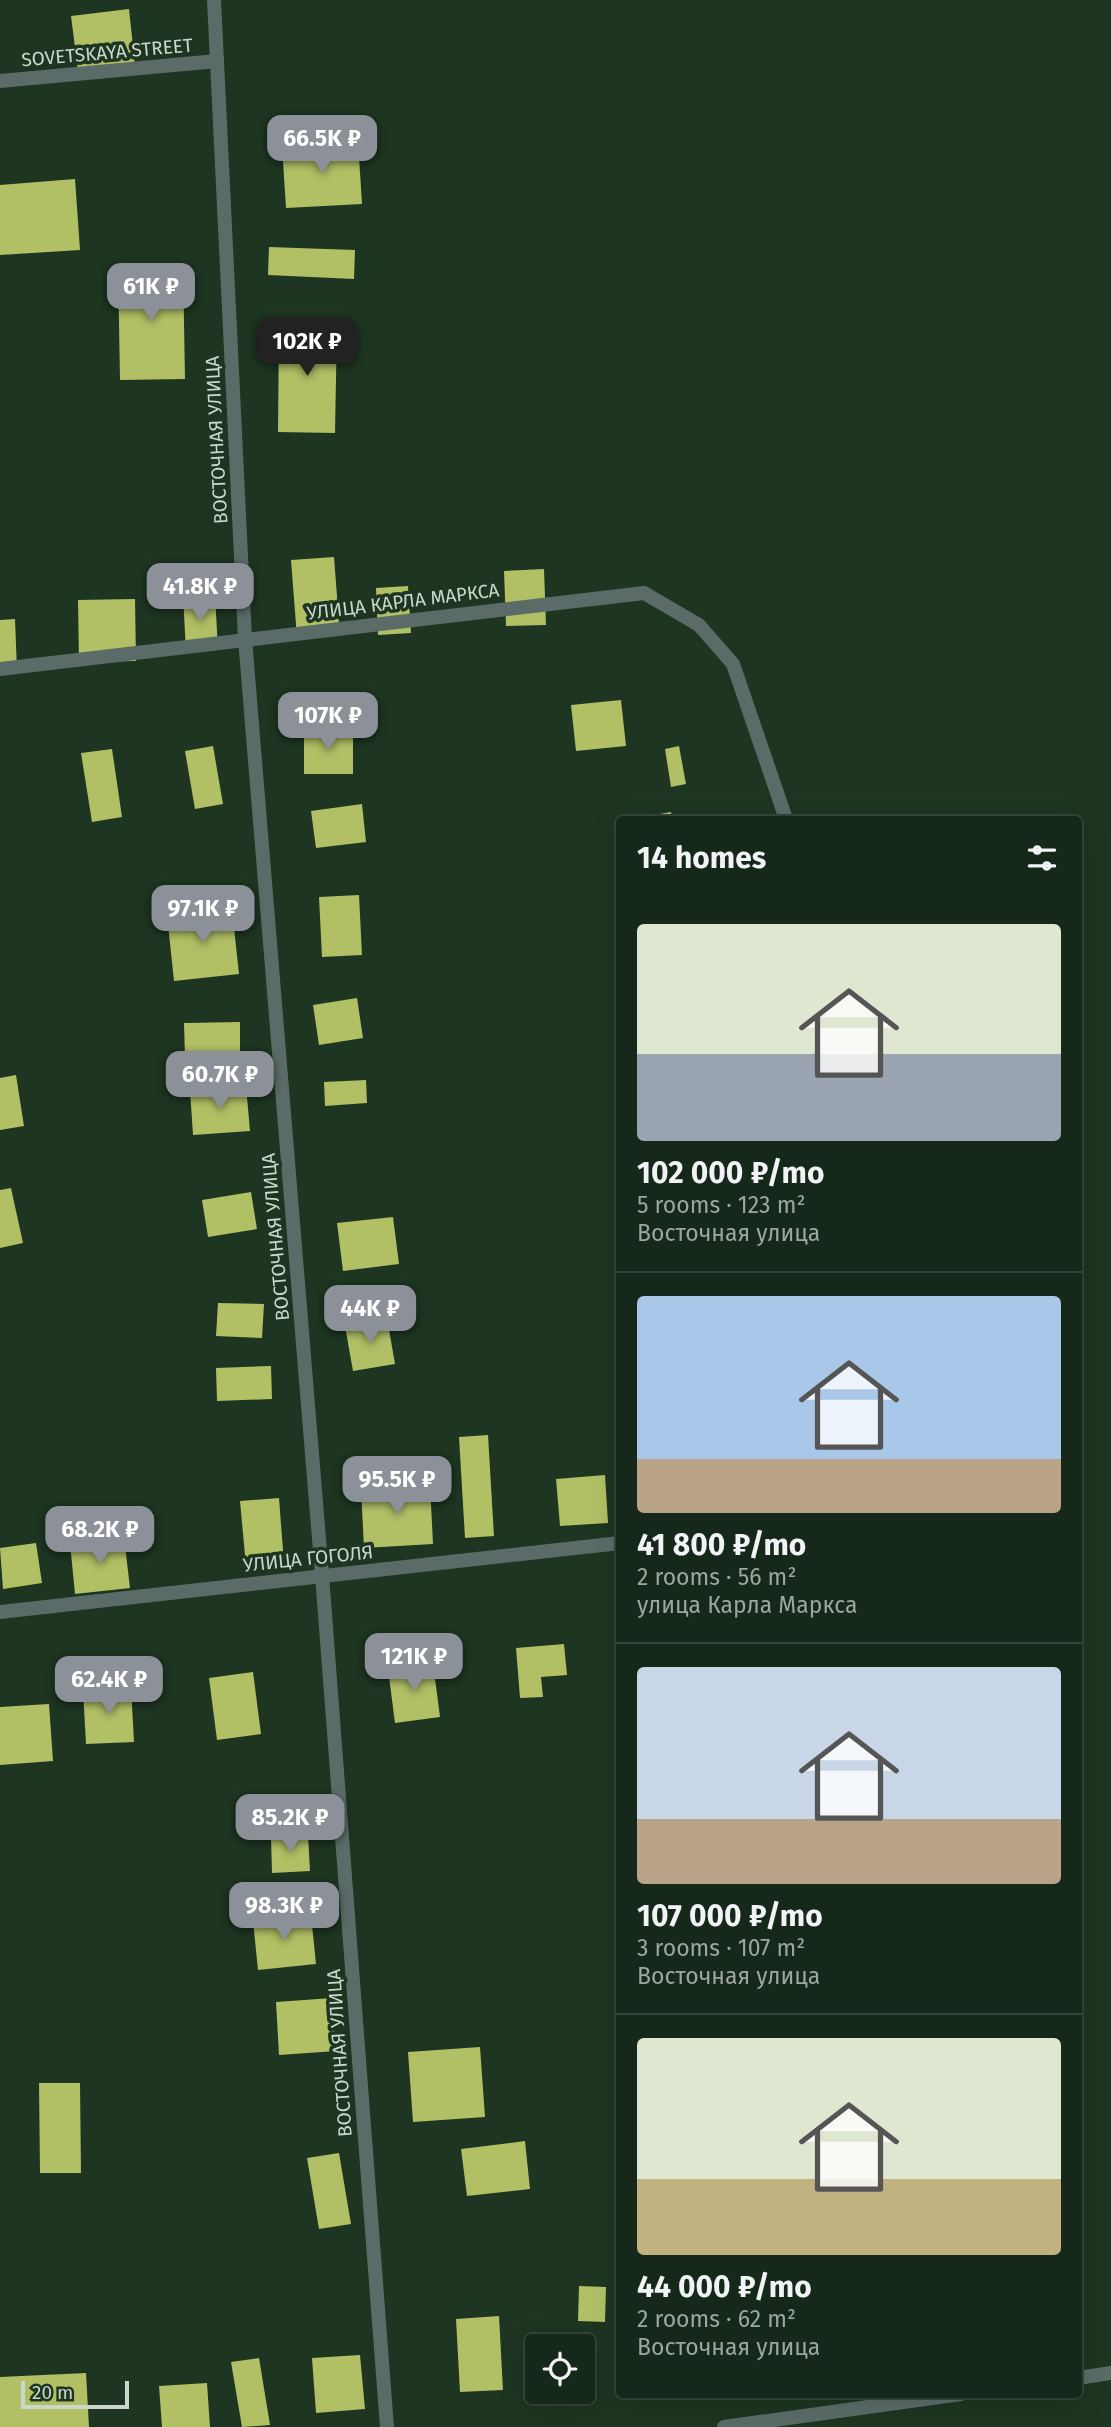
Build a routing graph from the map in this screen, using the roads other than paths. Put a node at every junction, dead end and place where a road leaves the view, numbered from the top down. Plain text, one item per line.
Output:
1 (214, 0) edge
2 (217, 61) junction
3 (0, 81) edge
4 (245, 639) junction
5 (0, 669) edge
6 (785, 816) edge
7 (616, 1543) edge
8 (322, 1575) junction
9 (0, 1612) edge
10 (1111, 2373) edge
11 (1082, 2377) edge
12 (932, 2398) edge
13 (387, 2427) edge
14 (724, 2427) edge

1 - 2 street, ВОСТОЧНАЯ УЛИЦА
2 - 3 street, SOVETSKAYA STREET
2 - 4 street, ВОСТОЧНАЯ УЛИЦА
4 - 5 street, УЛИЦА КАРЛА МАРКСА
4 - 6 street, УЛИЦА КАРЛА МАРКСА
4 - 8 street, ВОСТОЧНАЯ УЛИЦА
7 - 8 street, УЛИЦА ГОГОЛЯ
8 - 9 street, УЛИЦА ГОГОЛЯ
8 - 13 street, ВОСТОЧНАЯ УЛИЦА
10 - 11 street
12 - 14 street

